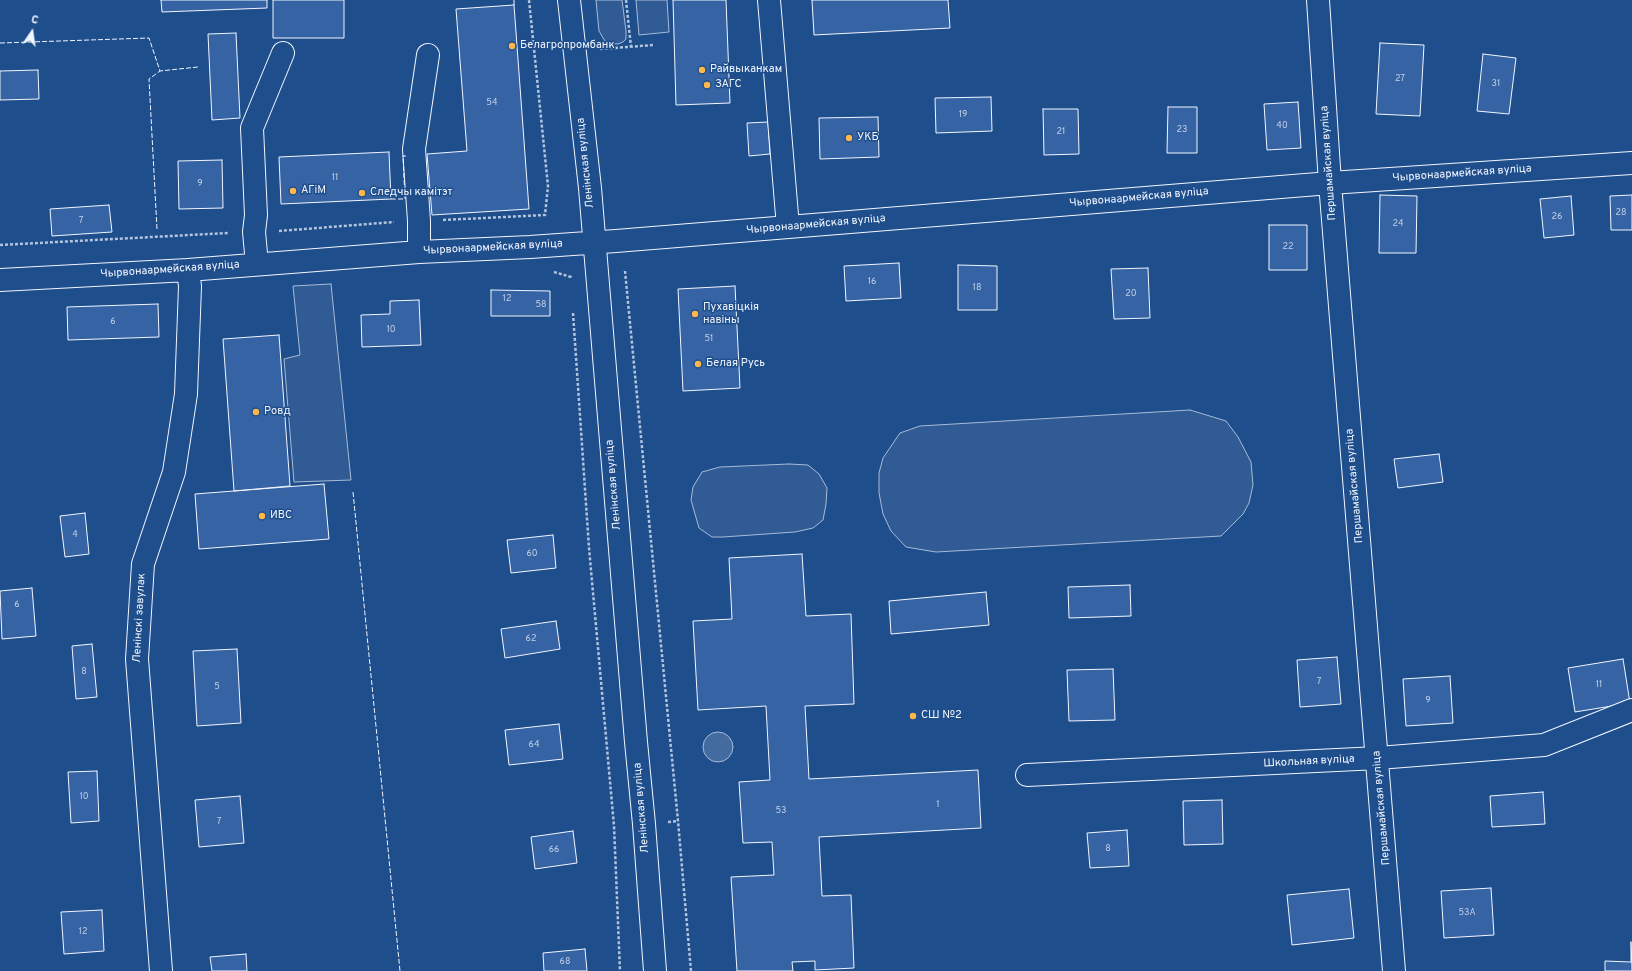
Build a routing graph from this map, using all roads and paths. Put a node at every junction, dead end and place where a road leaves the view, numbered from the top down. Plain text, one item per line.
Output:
1 (529, 0) edge
2 (569, 0) edge
3 (626, 0) edge
4 (769, 0) edge
5 (1318, 0) edge
6 (654, 45) dead end
7 (631, 47) junction
8 (600, 49) dead end
9 (283, 52) dead end
10 (428, 55) dead end
11 (1632, 163) edge
12 (1330, 183) junction
13 (418, 221) junction
14 (788, 227) junction
15 (254, 232) junction
16 (594, 243) junction
17 (0, 245) edge
18 (419, 252) junction
19 (257, 264) junction
20 (188, 270) junction
21 (547, 270) dead end
22 (625, 271) dead end
23 (0, 280) edge
24 (571, 285) dead end
25 (573, 309) dead end
26 (1632, 710) edge
27 (1378, 758) junction
28 (1027, 775) dead end
29 (161, 971) edge
30 (620, 971) edge
31 (655, 971) edge
32 (690, 971) edge
33 (1394, 971) edge

1 - 13 path
2 - 16 street, Ленінская вуліца
3 - 7 path
4 - 14 street
5 - 12 street, Першамайская вуліца
6 - 7 path
7 - 8 path
9 - 15 street
10 - 13 street
11 - 12 street, Чырвонаармейская вуліца
12 - 14 street, Чырвонаармейская вуліца
12 - 27 street, Першамайская вуліца
13 - 15 path
13 - 18 street
14 - 16 street, Чырвонаармейская вуліца
15 - 17 path
15 - 19 street
16 - 18 street, Чырвонаармейская вуліца
16 - 31 street, Ленінская вуліца
18 - 19 street, Чырвонаармейская вуліца
19 - 20 street, Чырвонаармейская вуліца
20 - 23 street, Чырвонаармейская вуліца
20 - 29 street, Ленінскі завулак
21 - 24 path
22 - 32 path
25 - 30 path
26 - 27 street, Школьная вуліца
27 - 28 street, Школьная вуліца
27 - 33 street, Першамайская вуліца

